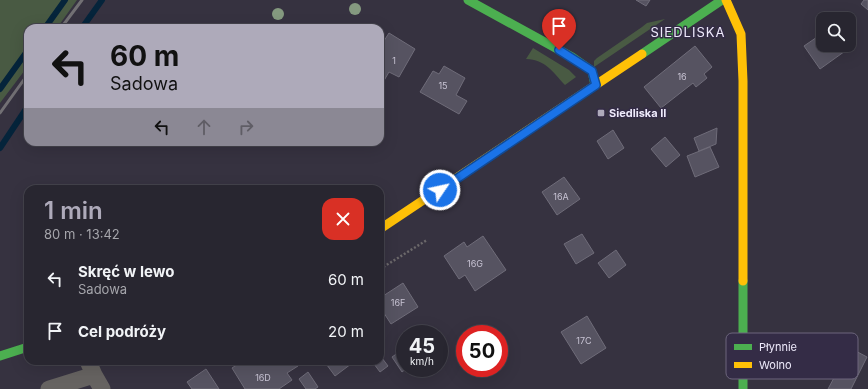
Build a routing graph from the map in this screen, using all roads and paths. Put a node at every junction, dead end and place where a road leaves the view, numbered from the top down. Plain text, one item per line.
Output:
1 (468, 0) edge
2 (722, 0) edge
3 (726, 0) edge
4 (596, 85) junction
5 (384, 226) edge
6 (428, 240) dead end
7 (384, 267) edge
8 (743, 333) edge
9 (24, 349) edge
10 (0, 356) edge
11 (95, 375) edge
12 (49, 389) edge

1 - 4 street
2 - 4 street
3 - 8 street
4 - 5 street
6 - 7 path
9 - 10 street
11 - 12 street

